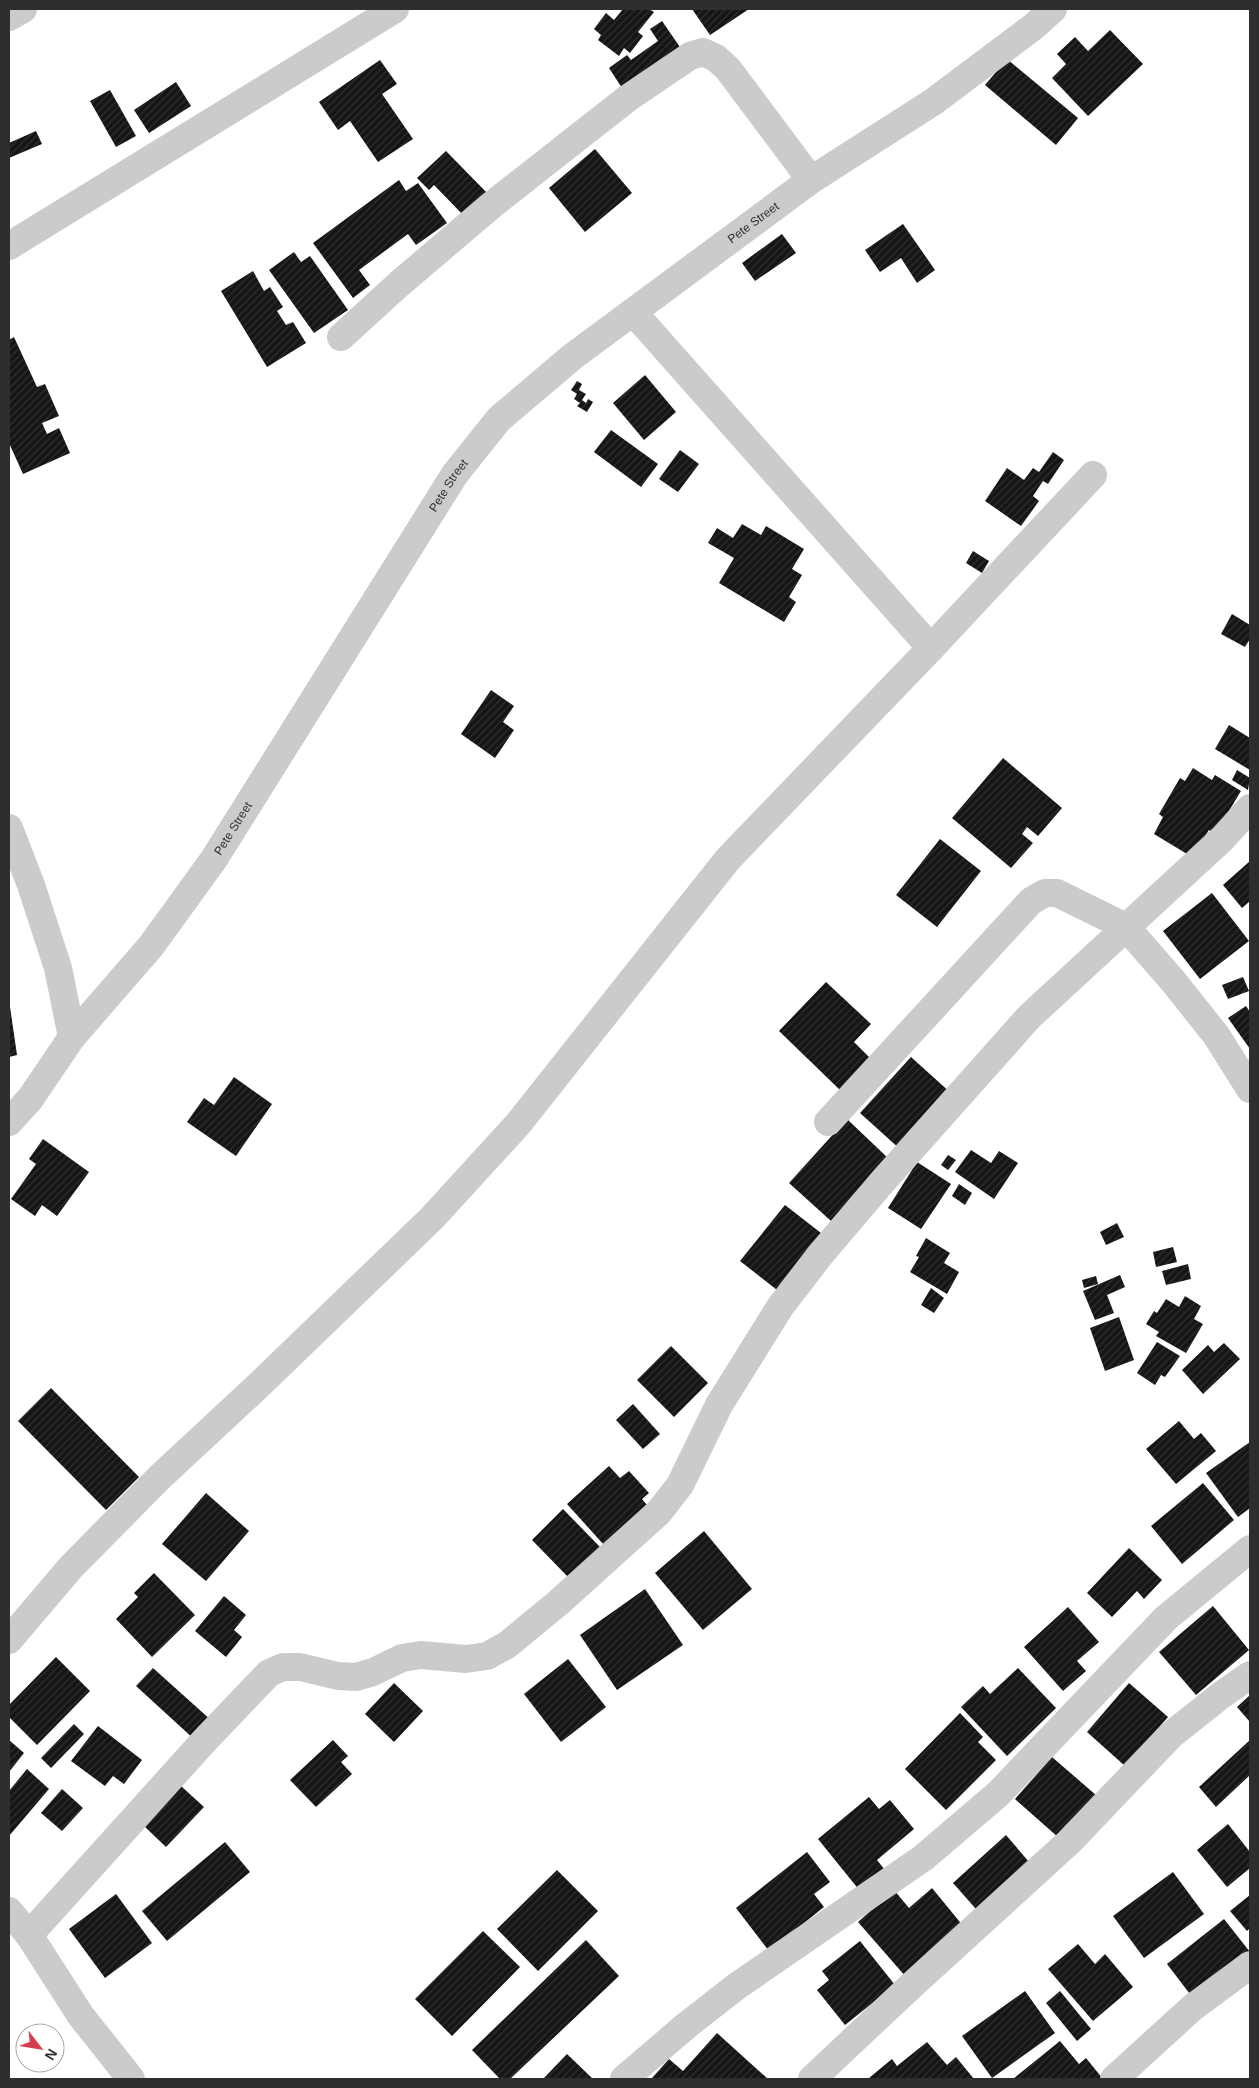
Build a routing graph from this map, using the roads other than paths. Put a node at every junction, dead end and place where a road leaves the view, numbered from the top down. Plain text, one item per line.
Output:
1 (23, 9) edge
2 (395, 9) edge
3 (1053, 9) edge
4 (9, 17) edge
5 (811, 180) junction
6 (9, 246) edge
7 (632, 312) junction
8 (341, 336) dead end
9 (1093, 475) dead end
10 (931, 648) junction
11 (1250, 808) edge
12 (9, 828) edge
13 (1126, 927) junction
14 (72, 1037) junction
15 (1250, 1090) edge
16 (9, 1122) edge
17 (828, 1122) dead end
18 (1250, 1549) edge
19 (9, 1640) edge
20 (1250, 1675) edge
21 (9, 1910) edge
22 (30, 1936) junction
23 (1250, 1965) edge
24 (131, 2079) edge
25 (624, 2079) edge
26 (812, 2079) edge
27 (1114, 2079) edge

1 - 4 street
2 - 6 street
3 - 5 street, Pete Street
5 - 7 street, Pete Street
5 - 8 street
7 - 10 street
7 - 14 street, Pete Street
9 - 10 street
10 - 19 street
11 - 13 street
12 - 14 street
13 - 15 street
13 - 17 street
13 - 22 street
14 - 16 street, Pete Street
18 - 25 street
20 - 26 street
21 - 22 street
22 - 24 street
23 - 27 street

